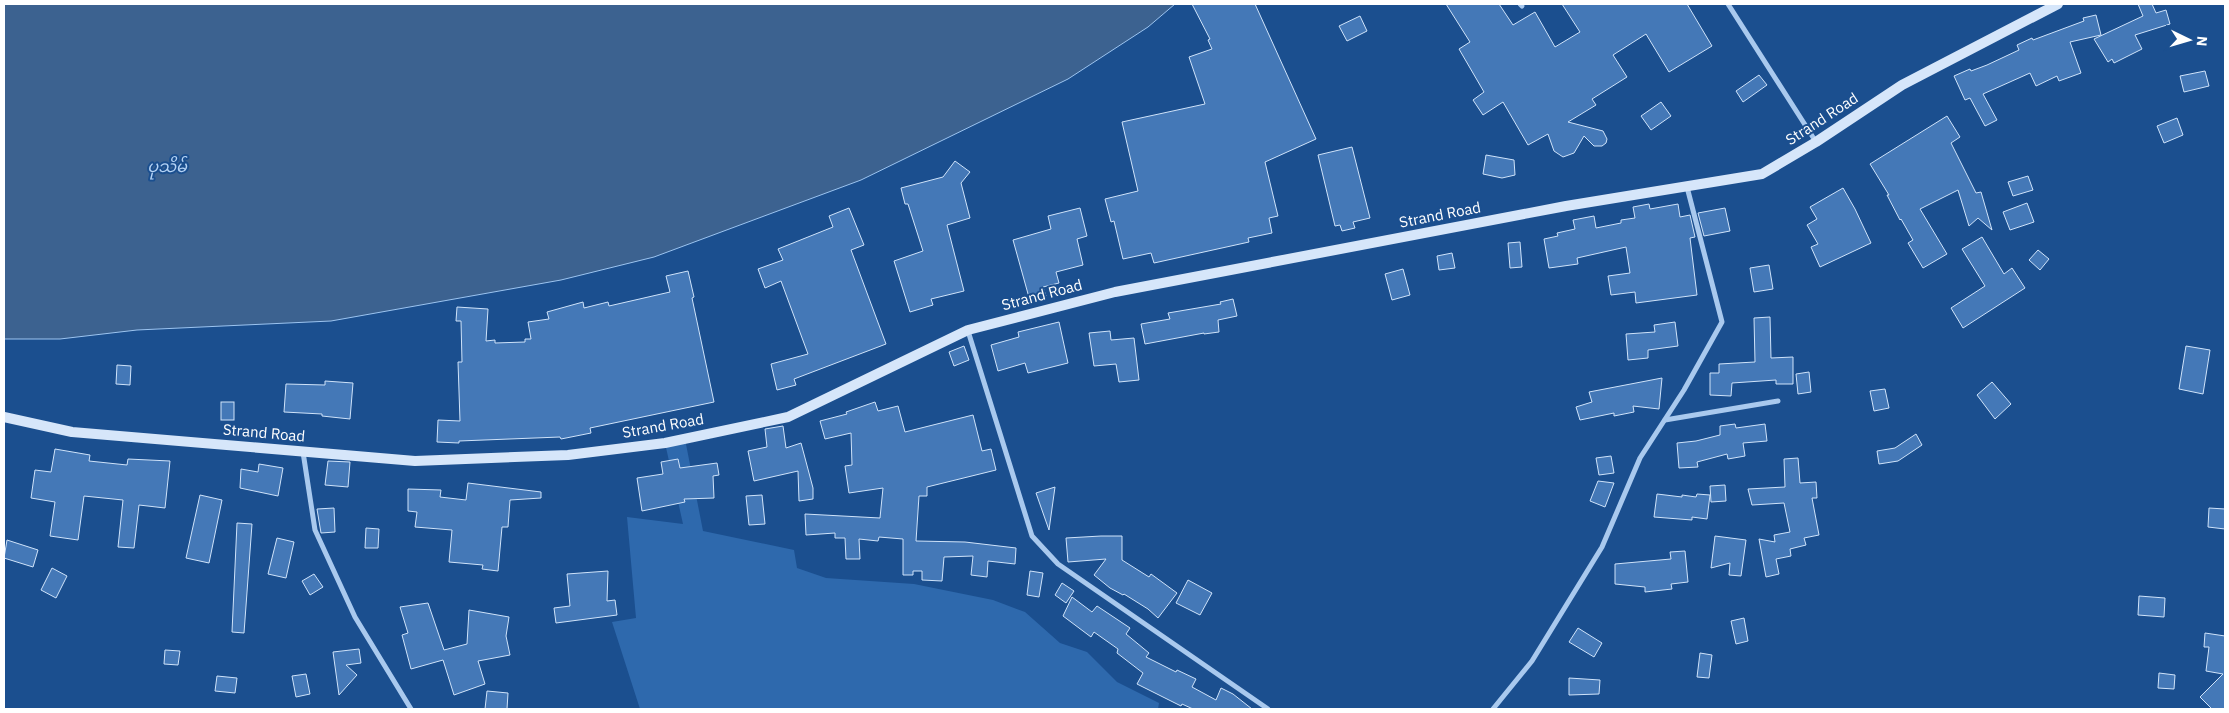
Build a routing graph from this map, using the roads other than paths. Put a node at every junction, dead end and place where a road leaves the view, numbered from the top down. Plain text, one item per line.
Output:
1 (1728, 4) edge
2 (2058, 4) edge
3 (1816, 142) junction
4 (1687, 187) junction
5 (968, 330) junction
6 (1778, 401) dead end
7 (4, 417) edge
8 (1665, 420) junction
9 (303, 452) junction
10 (411, 709) edge
11 (1268, 709) edge
12 (1493, 709) edge

1 - 3 street
2 - 3 main road, Strand Road
3 - 4 main road, Strand Road
4 - 5 main road, Strand Road
4 - 8 street
5 - 9 main road, Strand Road
5 - 11 street
6 - 8 street
7 - 9 main road, Strand Road
8 - 12 street
9 - 10 street

